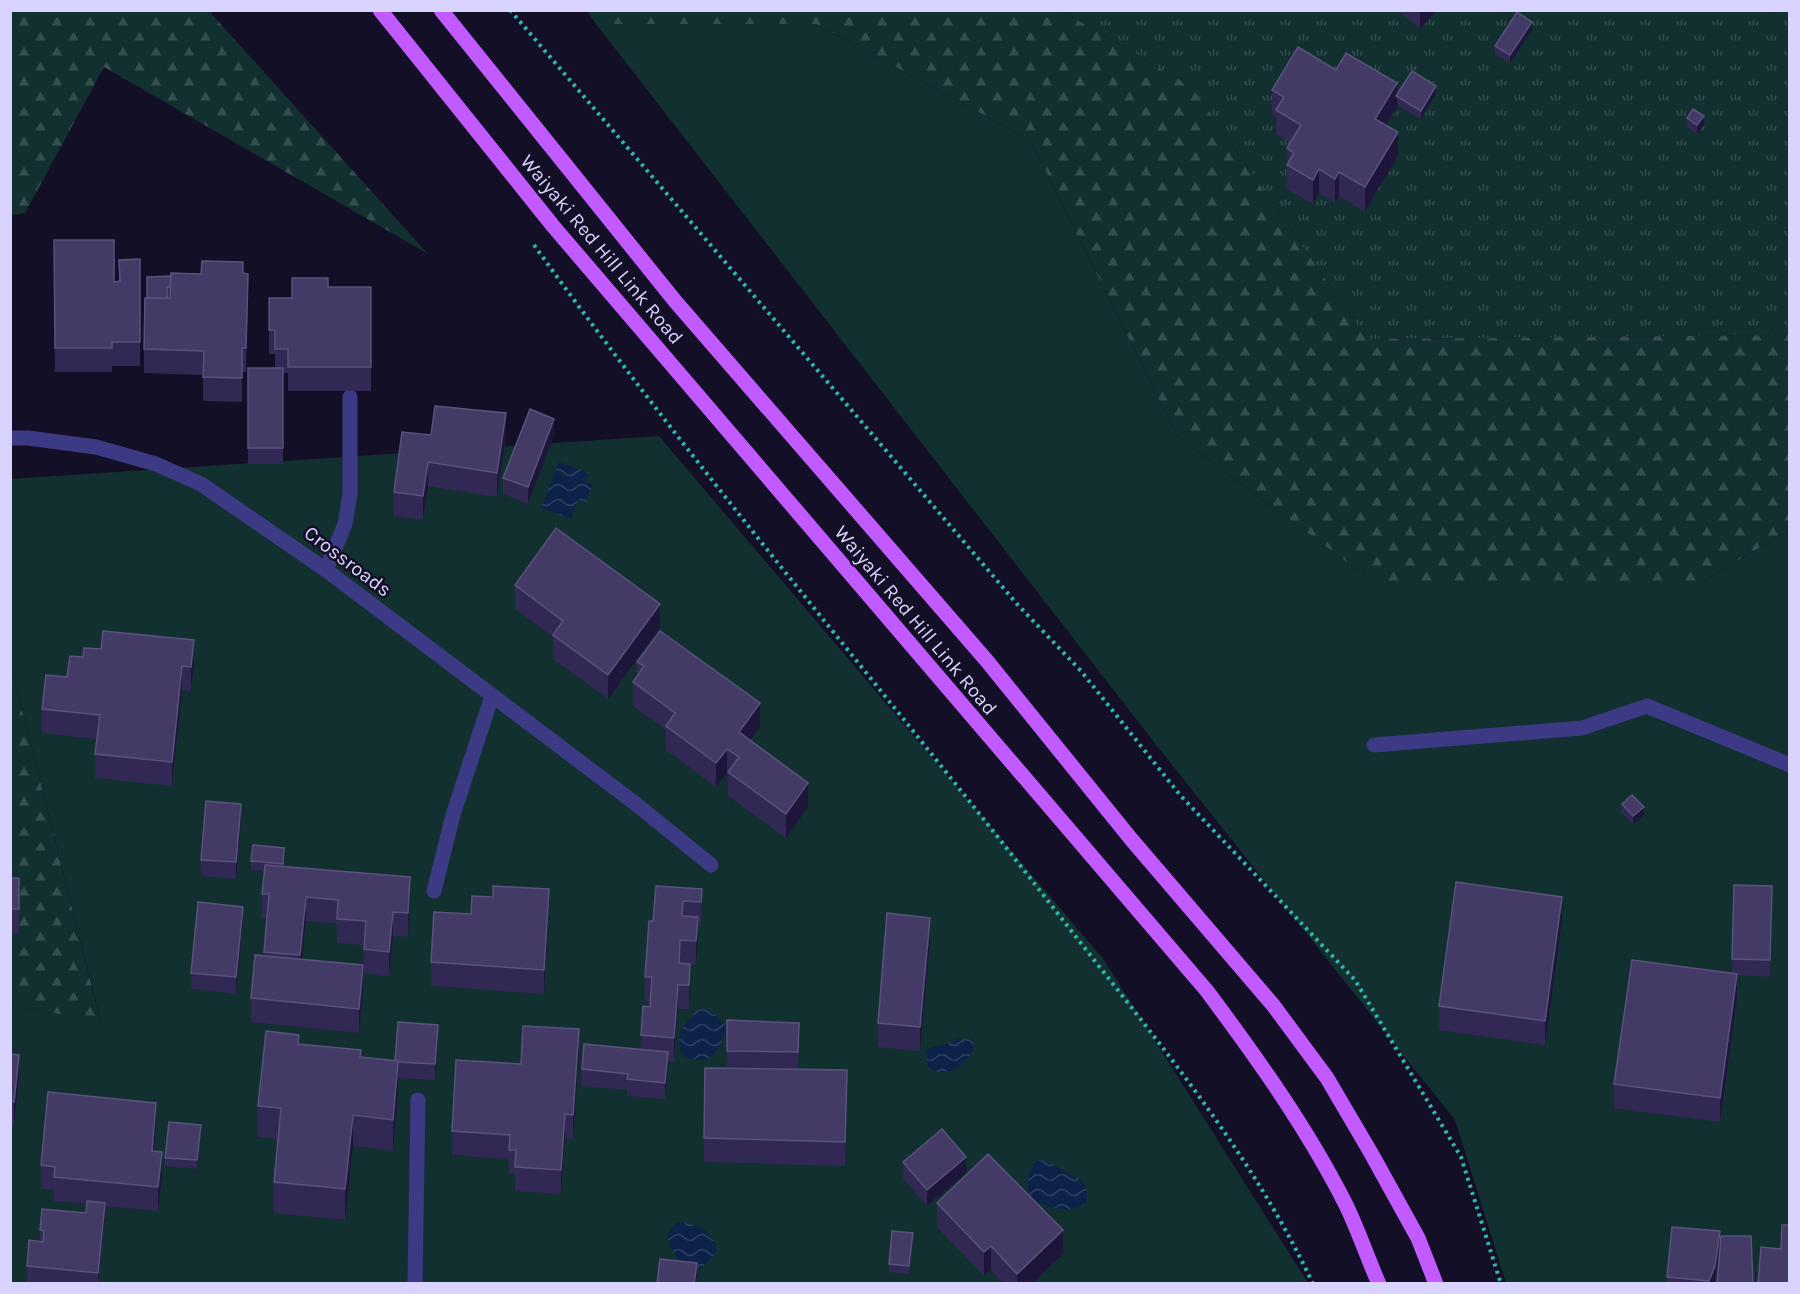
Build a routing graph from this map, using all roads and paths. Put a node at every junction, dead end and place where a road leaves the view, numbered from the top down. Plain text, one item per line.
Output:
1 (380, 10) edge
2 (441, 10) edge
3 (510, 10) edge
4 (529, 237) dead end
5 (350, 397) dead end
6 (10, 438) edge
7 (326, 570) junction
8 (492, 696) junction
9 (1374, 745) dead end
10 (1790, 765) edge
11 (711, 865) dead end
12 (434, 891) dead end
13 (418, 1100) dead end
14 (416, 1284) edge
15 (1313, 1284) edge
16 (1378, 1284) edge
17 (1436, 1284) edge
18 (1501, 1284) edge

1 - 16 main road, Waiyaki Red Hill Link Road
2 - 17 main road, Waiyaki Red Hill Link Road
3 - 18 path
4 - 15 path
5 - 7 street
6 - 7 street, Crossroads
7 - 8 street, Crossroads
8 - 11 street, Crossroads
8 - 12 street
9 - 10 street
13 - 14 street

